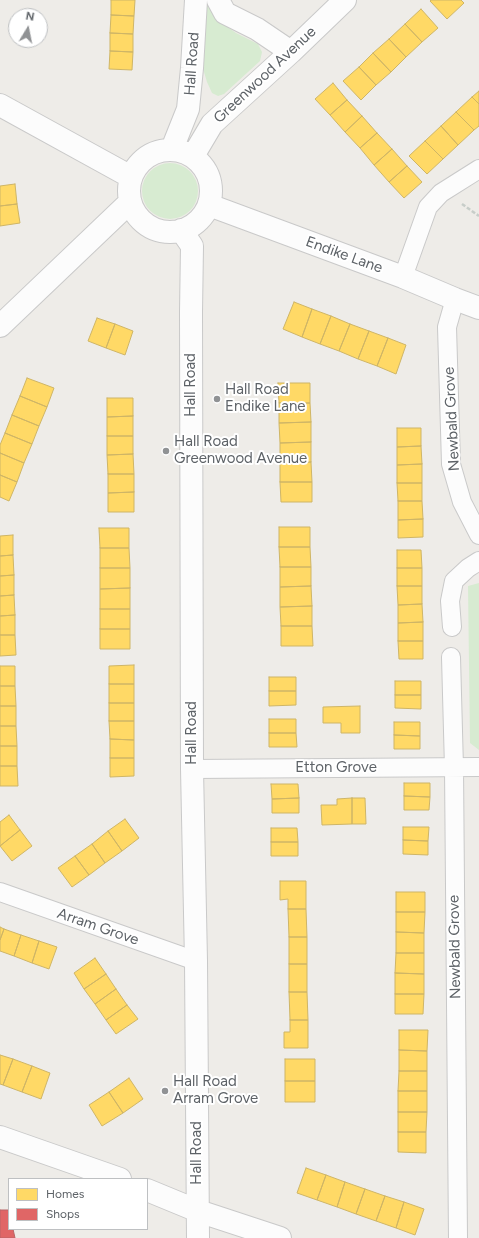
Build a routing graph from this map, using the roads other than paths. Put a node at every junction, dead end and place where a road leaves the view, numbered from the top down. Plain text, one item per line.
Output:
1 (196, 0) edge
2 (218, 0) edge
3 (345, 0) edge
4 (291, 52) junction
5 (0, 105) edge
6 (172, 149) junction
7 (193, 156) junction
8 (479, 169) edge
9 (131, 177) junction
10 (130, 202) junction
11 (209, 205) junction
12 (181, 230) junction
13 (403, 277) junction
14 (455, 300) junction
15 (479, 308) edge
16 (0, 326) edge
17 (479, 535) edge
18 (479, 561) edge
19 (452, 628) dead end
20 (451, 657) dead end
21 (479, 767) edge
22 (454, 768) junction
23 (192, 769) junction
24 (0, 892) edge
25 (196, 961) junction
26 (0, 1137) edge
27 (117, 1178) edge
28 (148, 1190) edge
29 (198, 1211) junction
30 (198, 1238) edge
31 (280, 1238) edge
32 (458, 1238) edge

1 - 6 street, Hall Road
2 - 4 street
3 - 4 street, Greenwood Avenue
4 - 7 street, Greenwood Avenue
5 - 9 street
6 - 7 street
6 - 9 street
7 - 11 street
8 - 13 street
9 - 10 street
10 - 12 street
10 - 16 street
11 - 12 street
11 - 13 street, Endike Lane
12 - 23 street, Hall Road
13 - 14 street, Endike Lane
14 - 15 street, Endike Lane
14 - 17 street, Newbald Grove
18 - 19 street
20 - 22 street, Newbald Grove
21 - 22 street, Etton Grove
22 - 23 street, Etton Grove
22 - 32 street, Newbald Grove
23 - 25 street, Hall Road
24 - 25 street, Arram Grove
25 - 29 street, Hall Road
26 - 27 street
28 - 29 street
29 - 30 street, Hall Road
29 - 31 street

